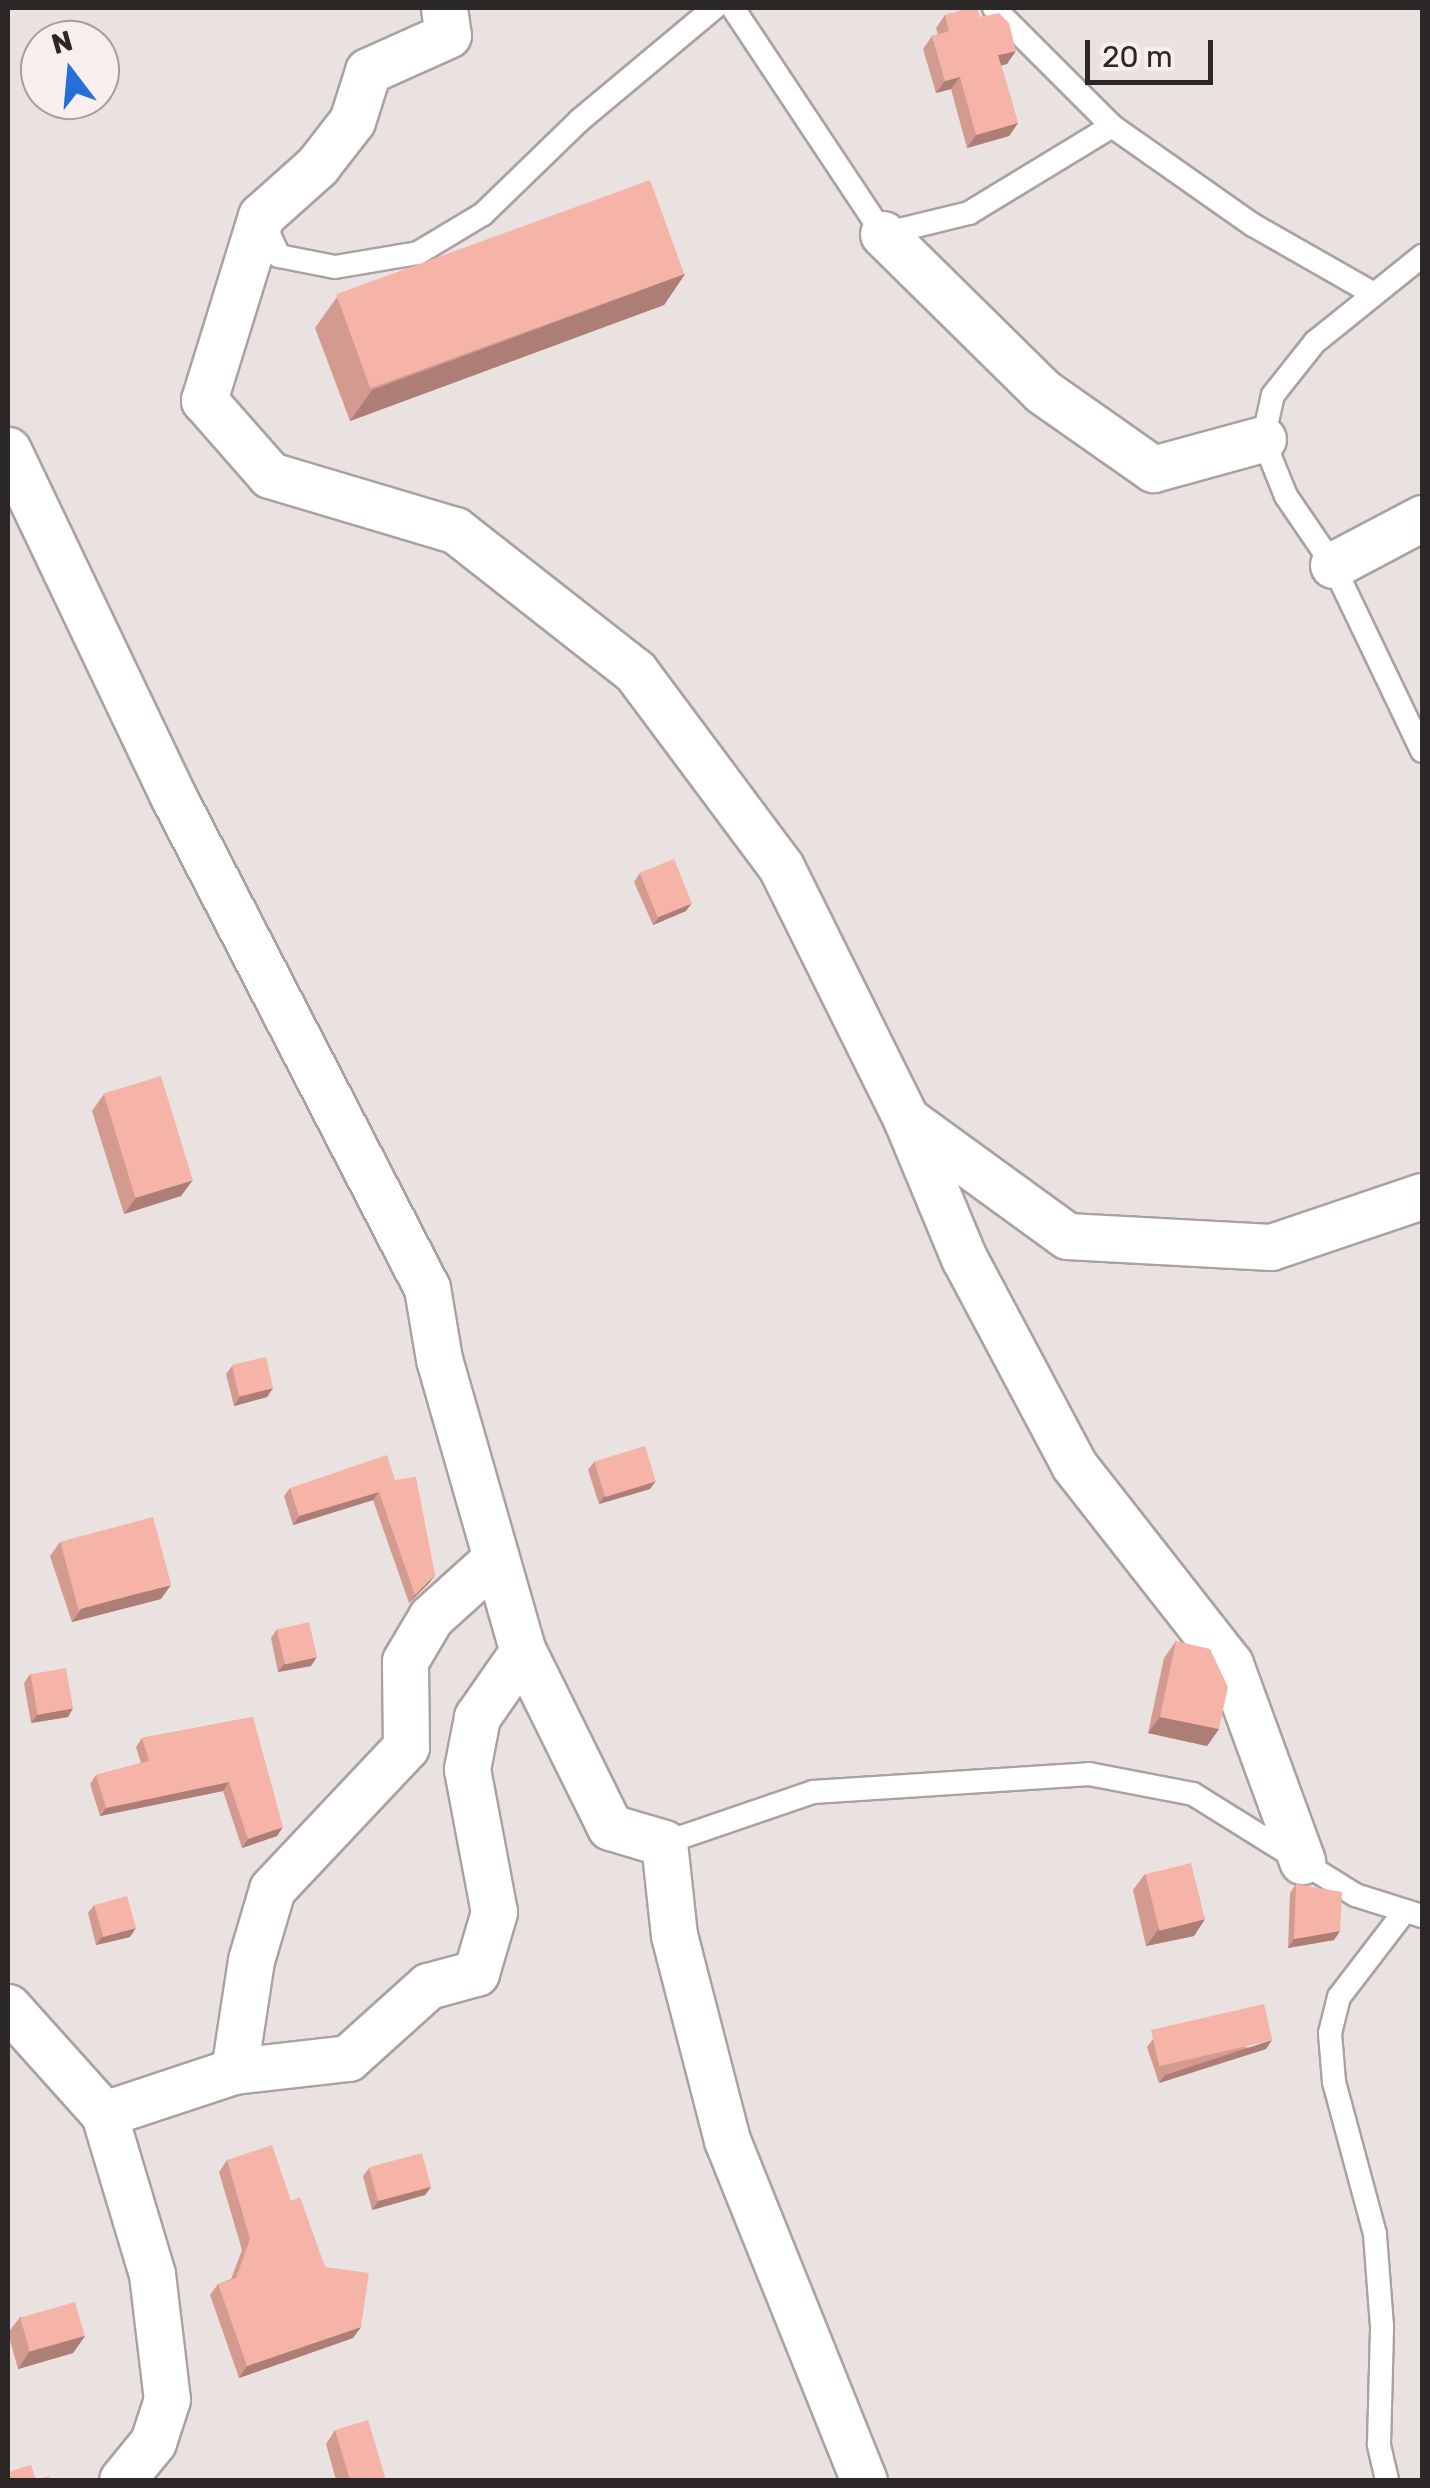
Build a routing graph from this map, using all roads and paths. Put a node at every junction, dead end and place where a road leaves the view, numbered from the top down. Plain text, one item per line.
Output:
1 (444, 8) edge
2 (714, 8) edge
3 (733, 8) edge
4 (994, 8) edge
5 (1112, 126) junction
6 (261, 216) junction
7 (882, 234) junction
8 (1422, 256) edge
9 (1372, 293) junction
10 (1263, 439) junction
11 (8, 450) edge
12 (1422, 518) edge
13 (1334, 565) junction
14 (1422, 751) edge
15 (906, 1119) junction
16 (1422, 1196) edge
17 (493, 1561) junction
18 (523, 1651) junction
19 (664, 1843) junction
20 (1302, 1861) junction
21 (1414, 1914) edge
22 (9, 2004) edge
23 (234, 2071) junction
24 (104, 2114) junction
25 (122, 2480) edge
26 (864, 2480) edge
27 (1386, 2480) edge

1 - 6 street
2 - 6 lane
3 - 7 lane
4 - 5 lane
5 - 7 lane
5 - 9 lane
6 - 15 street
7 - 10 street
8 - 9 lane
9 - 10 lane
10 - 13 lane
11 - 17 street
12 - 13 street
13 - 14 lane
15 - 16 street
15 - 20 street
17 - 18 street
17 - 23 street
18 - 19 street
18 - 23 street
19 - 20 lane
19 - 26 street
20 - 21 lane
21 - 27 lane
22 - 24 street
23 - 24 street
24 - 25 street

